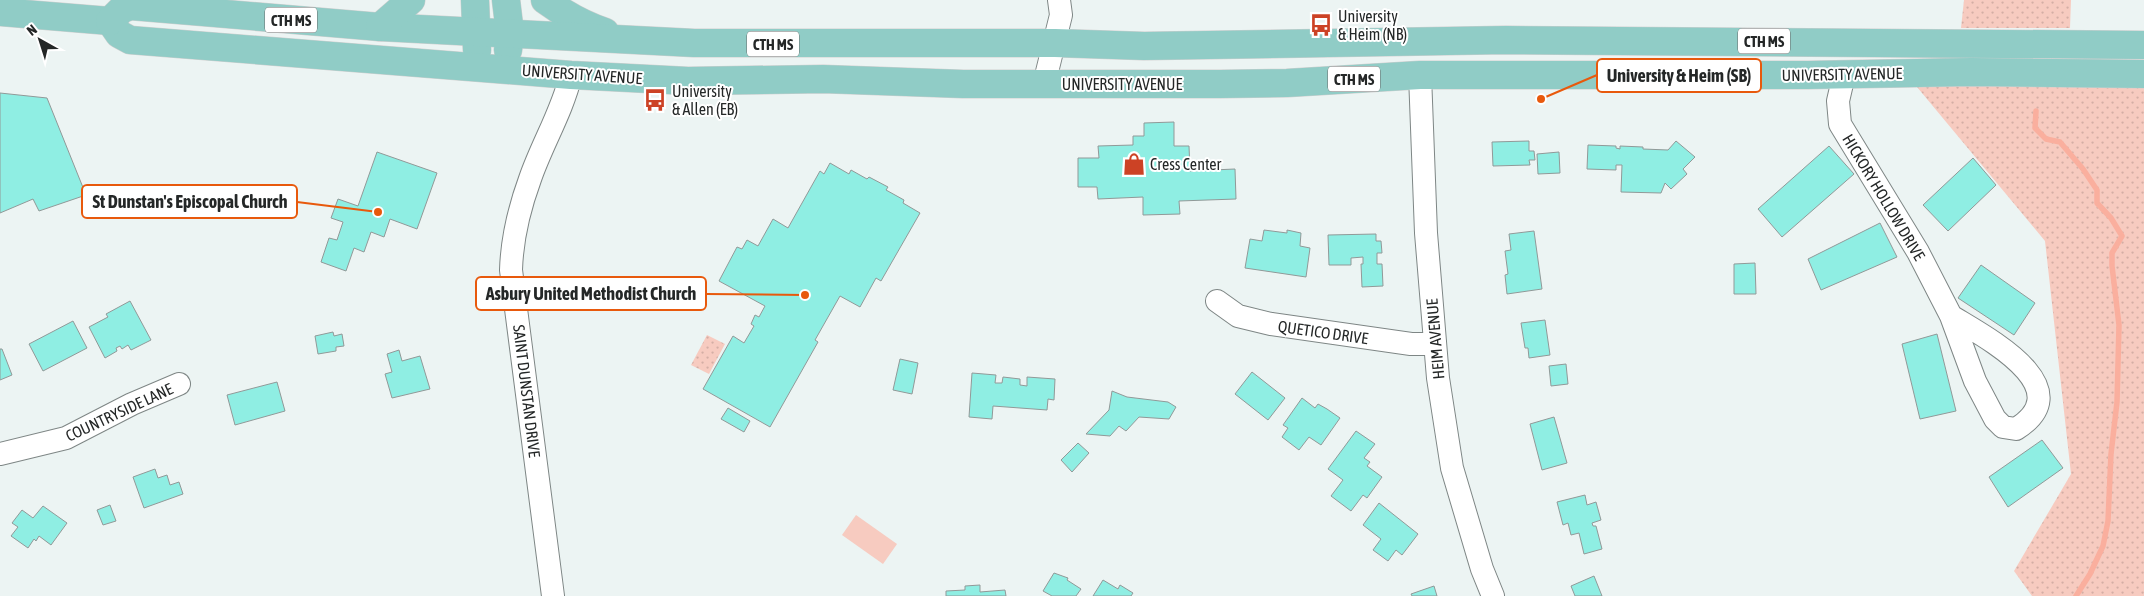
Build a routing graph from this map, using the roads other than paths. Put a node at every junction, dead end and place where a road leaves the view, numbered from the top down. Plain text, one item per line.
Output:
1 (411, 0) edge
2 (475, 0) edge
3 (506, 0) edge
4 (545, 0) edge
5 (1059, 0) edge
6 (0, 12) edge
7 (110, 21) junction
8 (380, 27) junction
9 (478, 32) junction
10 (510, 32) junction
11 (626, 39) junction
12 (1579, 40) junction
13 (1055, 43) junction
14 (2001, 45) junction
15 (2144, 45) edge
16 (477, 67) junction
17 (507, 69) junction
18 (1420, 74) junction
19 (1844, 74) junction
20 (2144, 74) edge
21 (571, 75) junction
22 (1044, 84) junction
23 (1217, 301) dead end
24 (1951, 316) junction
25 (1436, 344) junction
26 (179, 384) dead end
27 (0, 454) edge
28 (553, 596) edge
29 (1493, 596) edge

1 - 8 main road
2 - 9 main road
3 - 10 main road
4 - 11 main road
5 - 13 street
6 - 7 main road
7 - 8 main road, UNIVERSITY AVENUE / CTH MS
7 - 16 main road, UNIVERSITY AVENUE / CTH MS
8 - 9 main road, UNIVERSITY AVENUE / CTH MS
9 - 10 main road, UNIVERSITY AVENUE / CTH MS
9 - 16 main road
10 - 11 main road, UNIVERSITY AVENUE / CTH MS
10 - 17 main road
11 - 13 main road, UNIVERSITY AVENUE / CTH MS
12 - 13 main road, UNIVERSITY AVENUE / CTH MS
12 - 14 main road, UNIVERSITY AVENUE / CTH MS
12 - 18 main road
13 - 22 street
14 - 15 main road, UNIVERSITY AVENUE / CTH MS
14 - 19 main road
16 - 17 main road, UNIVERSITY AVENUE / CTH MS
17 - 21 main road, UNIVERSITY AVENUE / CTH MS
18 - 19 main road, UNIVERSITY AVENUE / CTH MS
18 - 22 main road, UNIVERSITY AVENUE / CTH MS
18 - 25 street, HEIM AVENUE
19 - 20 main road, UNIVERSITY AVENUE / CTH MS
19 - 24 street, HICKORY HOLLOW DRIVE
21 - 22 main road, UNIVERSITY AVENUE / CTH MS
21 - 28 street, SAINT DUNSTAN DRIVE
23 - 25 street, QUETICO DRIVE
24 - 24 street, HICKORY HOLLOW DRIVE
25 - 29 street, HEIM AVENUE
26 - 27 street, COUNTRYSIDE LANE

